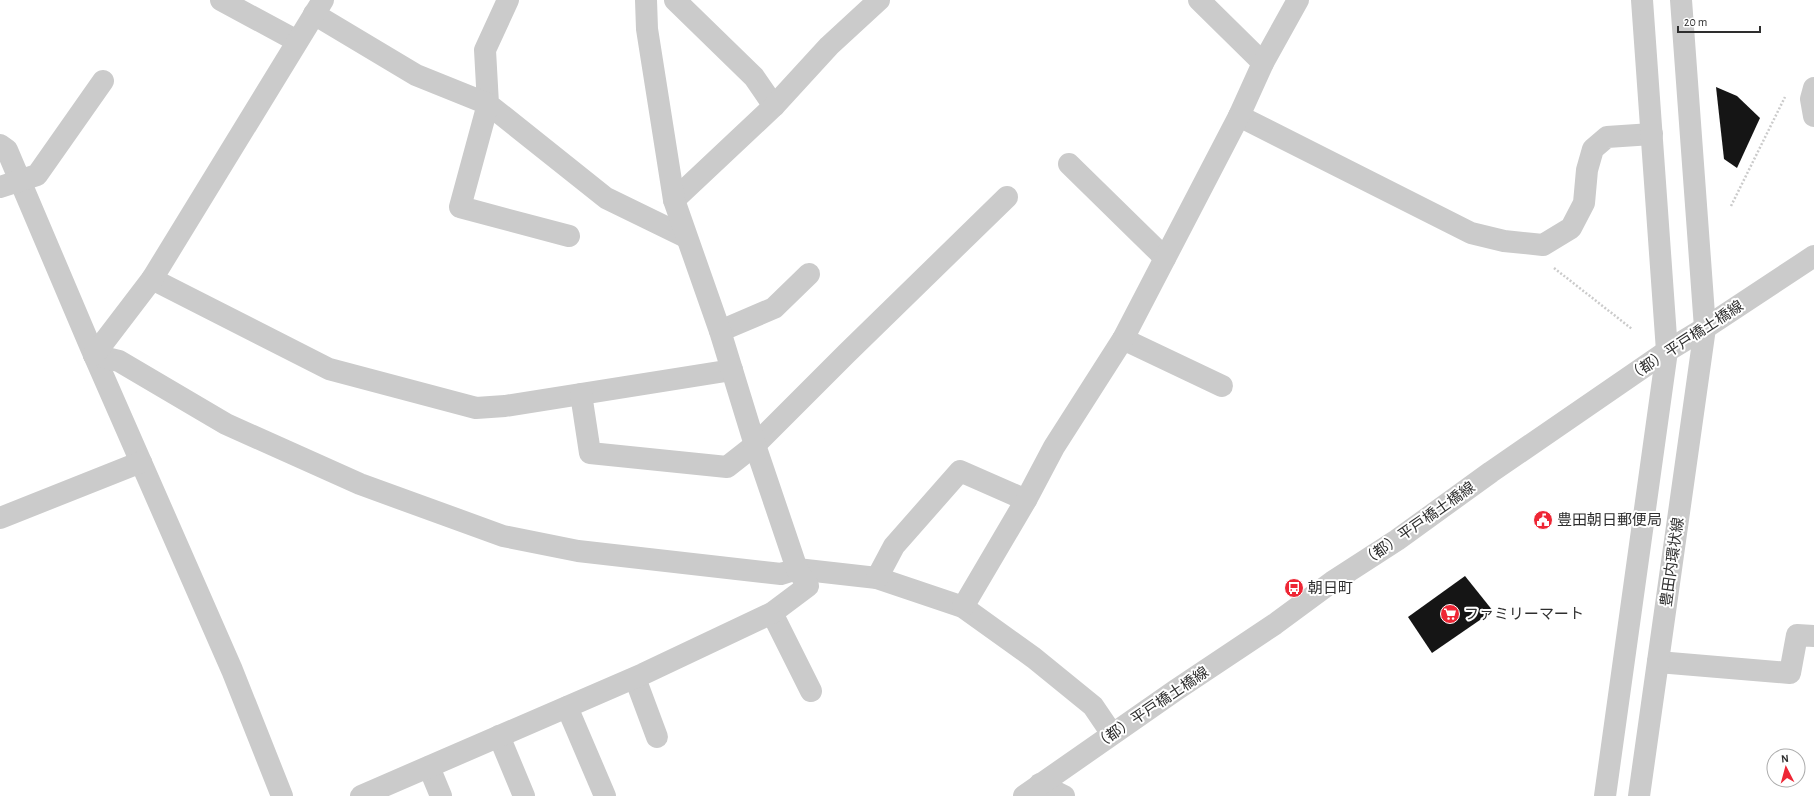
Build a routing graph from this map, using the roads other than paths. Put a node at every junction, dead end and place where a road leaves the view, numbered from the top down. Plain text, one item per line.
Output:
1 (221, 0) edge
2 (508, 0) edge
3 (646, 0) edge
4 (675, 0) edge
5 (879, 0) edge
6 (1199, 0) edge
7 (1298, 0) edge
8 (1642, 0) edge
9 (1681, 0) edge
10 (319, 7) edge
11 (297, 41) junction
12 (1263, 64) junction
13 (103, 81) dead end
14 (1814, 88) edge
15 (488, 104) junction
16 (774, 106) junction
17 (1239, 116) junction
18 (1814, 116) edge
19 (1652, 134) junction
20 (0, 145) edge
21 (1069, 164) dead end
22 (10, 184) edge
23 (1007, 198) dead end
24 (674, 200) junction
25 (569, 236) dead end
26 (686, 237) junction
27 (1814, 256) edge
28 (1164, 258) junction
29 (809, 274) dead end
30 (152, 279) junction
31 (1705, 328) junction
32 (720, 331) junction
33 (1123, 339) junction
34 (1667, 351) junction
35 (94, 355) junction
36 (732, 370) junction
37 (1222, 386) dead end
38 (581, 394) junction
39 (755, 445) junction
40 (141, 462) junction
41 (1026, 500) junction
42 (0, 518) edge
43 (797, 569) junction
44 (877, 578) junction
45 (963, 607) junction
46 (772, 613) junction
47 (1814, 636) edge
48 (1658, 662) junction
49 (635, 678) junction
50 (811, 691) dead end
51 (567, 707) junction
52 (1112, 734) junction
53 (499, 736) junction
54 (657, 737) dead end
55 (428, 767) junction
56 (1032, 790) edge
57 (282, 796) edge
58 (361, 796) edge
59 (441, 796) edge
60 (524, 796) edge
61 (605, 796) edge
62 (1064, 796) edge
63 (1606, 796) edge
64 (1639, 796) edge

1 - 11 street
2 - 15 street
3 - 24 street
4 - 16 street
5 - 16 street
6 - 12 street
7 - 12 street
8 - 19 street
9 - 31 street, 豊田内環状線
10 - 11 street
10 - 15 street
11 - 30 street
12 - 17 street
13 - 22 street
14 - 18 street
15 - 25 street
15 - 26 street
16 - 24 street
17 - 19 street
17 - 28 street
19 - 34 street
20 - 22 street
21 - 28 street
22 - 35 street
23 - 39 street
24 - 26 street
26 - 32 street
27 - 31 street, （都）平戸橋土橋線
28 - 33 street
29 - 32 street
30 - 35 street
30 - 38 street
31 - 34 street, （都）平戸橋土橋線
31 - 48 street, 豊田内環状線
32 - 36 street
33 - 37 street
33 - 41 street
34 - 52 street, （都）平戸橋土橋線
34 - 63 street
35 - 40 street
35 - 43 street
36 - 38 street
36 - 39 street
38 - 39 street
39 - 43 street
40 - 42 street
40 - 57 street
41 - 44 street
41 - 45 street
43 - 44 street
43 - 46 street
44 - 45 street
45 - 52 street
46 - 49 street
46 - 50 street
47 - 48 street
48 - 64 street, 豊田内環状線
49 - 51 street
49 - 54 street
51 - 53 street
51 - 61 street
52 - 56 street, （都）平戸橋土橋線
53 - 55 street
53 - 60 street
55 - 58 street
55 - 59 street
56 - 62 street

